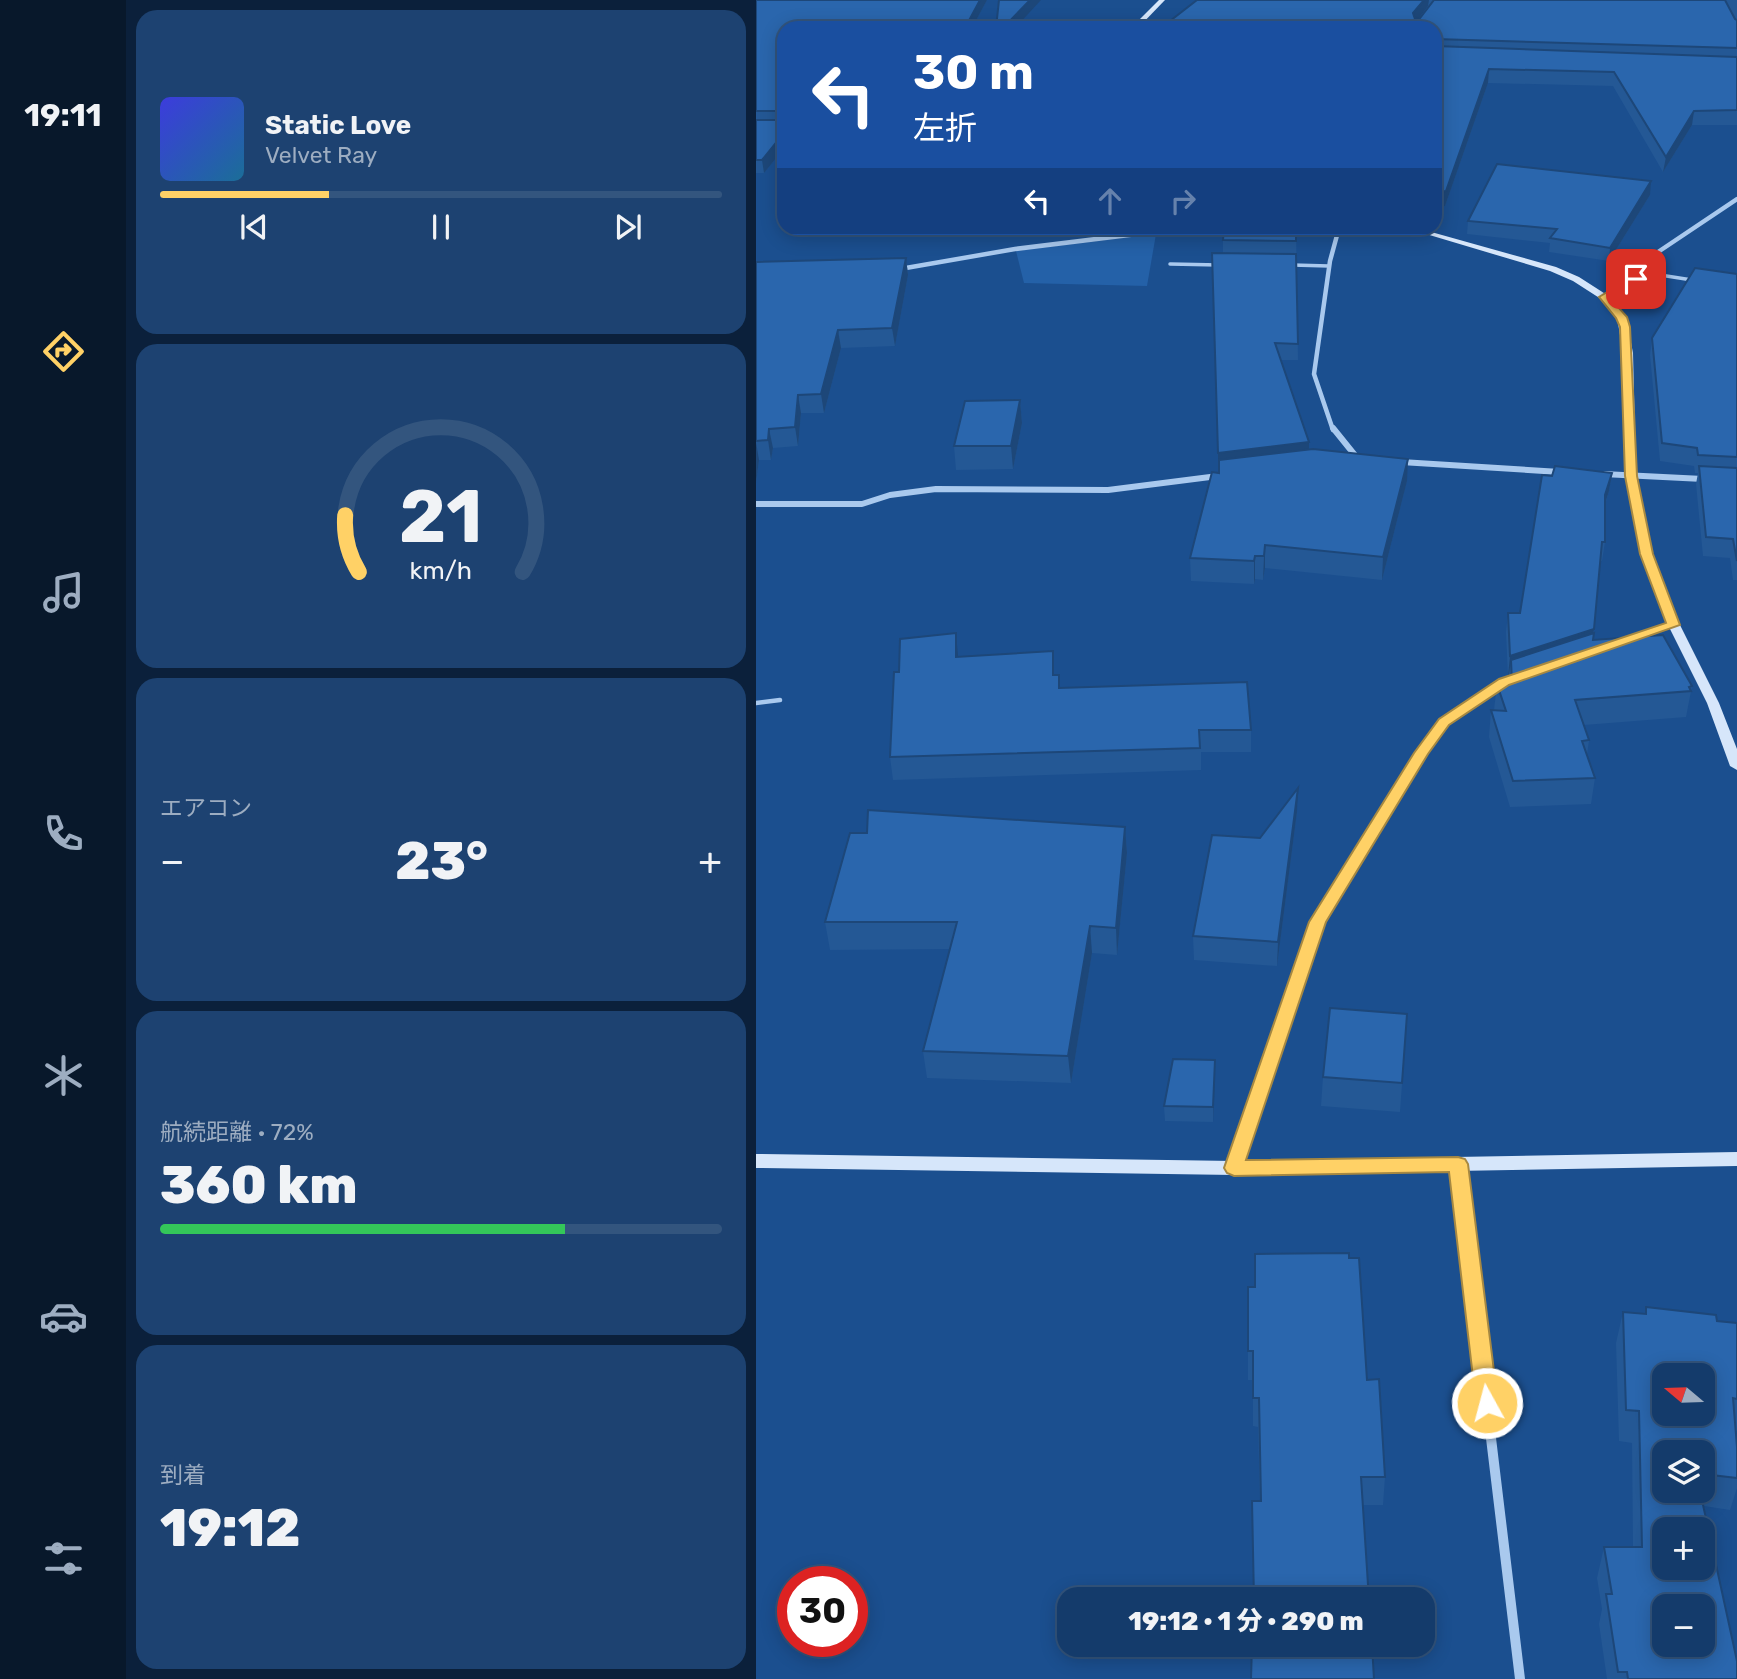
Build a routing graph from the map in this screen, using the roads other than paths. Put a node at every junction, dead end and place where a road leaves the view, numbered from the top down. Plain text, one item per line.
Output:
1 (1162, 0) edge
2 (1141, 21) edge
3 (1737, 199) edge
4 (1126, 235) edge
5 (1337, 235) edge
6 (1435, 235) edge
7 (1170, 264) dead end
8 (1223, 265) edge
9 (1290, 265) edge
10 (1329, 266) junction
11 (894, 269) edge
12 (1641, 272) junction
13 (1696, 280) edge
14 (1604, 297) junction
15 (1358, 460) junction
16 (1345, 461) edge
17 (1372, 461) edge
18 (1399, 462) edge
19 (1563, 472) edge
20 (1590, 474) edge
21 (1226, 475) edge
22 (1631, 476) junction
23 (1711, 480) edge
24 (756, 504) edge
25 (1674, 625) junction
26 (1621, 642) edge
27 (1517, 677) edge
28 (780, 700) dead end
29 (756, 702) edge
30 (1737, 766) edge
31 (1737, 1159) edge
32 (756, 1161) edge
33 (1458, 1164) junction
34 (1234, 1168) junction
35 (1520, 1679) edge

1 - 2 street
3 - 12 street
4 - 11 street
5 - 10 street
6 - 14 street
7 - 8 lane
9 - 10 lane
10 - 15 street
12 - 13 lane
12 - 14 street
14 - 22 street
15 - 16 street
15 - 17 street
18 - 19 street
20 - 22 street
21 - 24 street
22 - 23 street
22 - 25 street
25 - 26 lane
25 - 30 street
27 - 34 lane
28 - 29 lane
31 - 33 street
32 - 34 street
33 - 34 street
33 - 35 street

